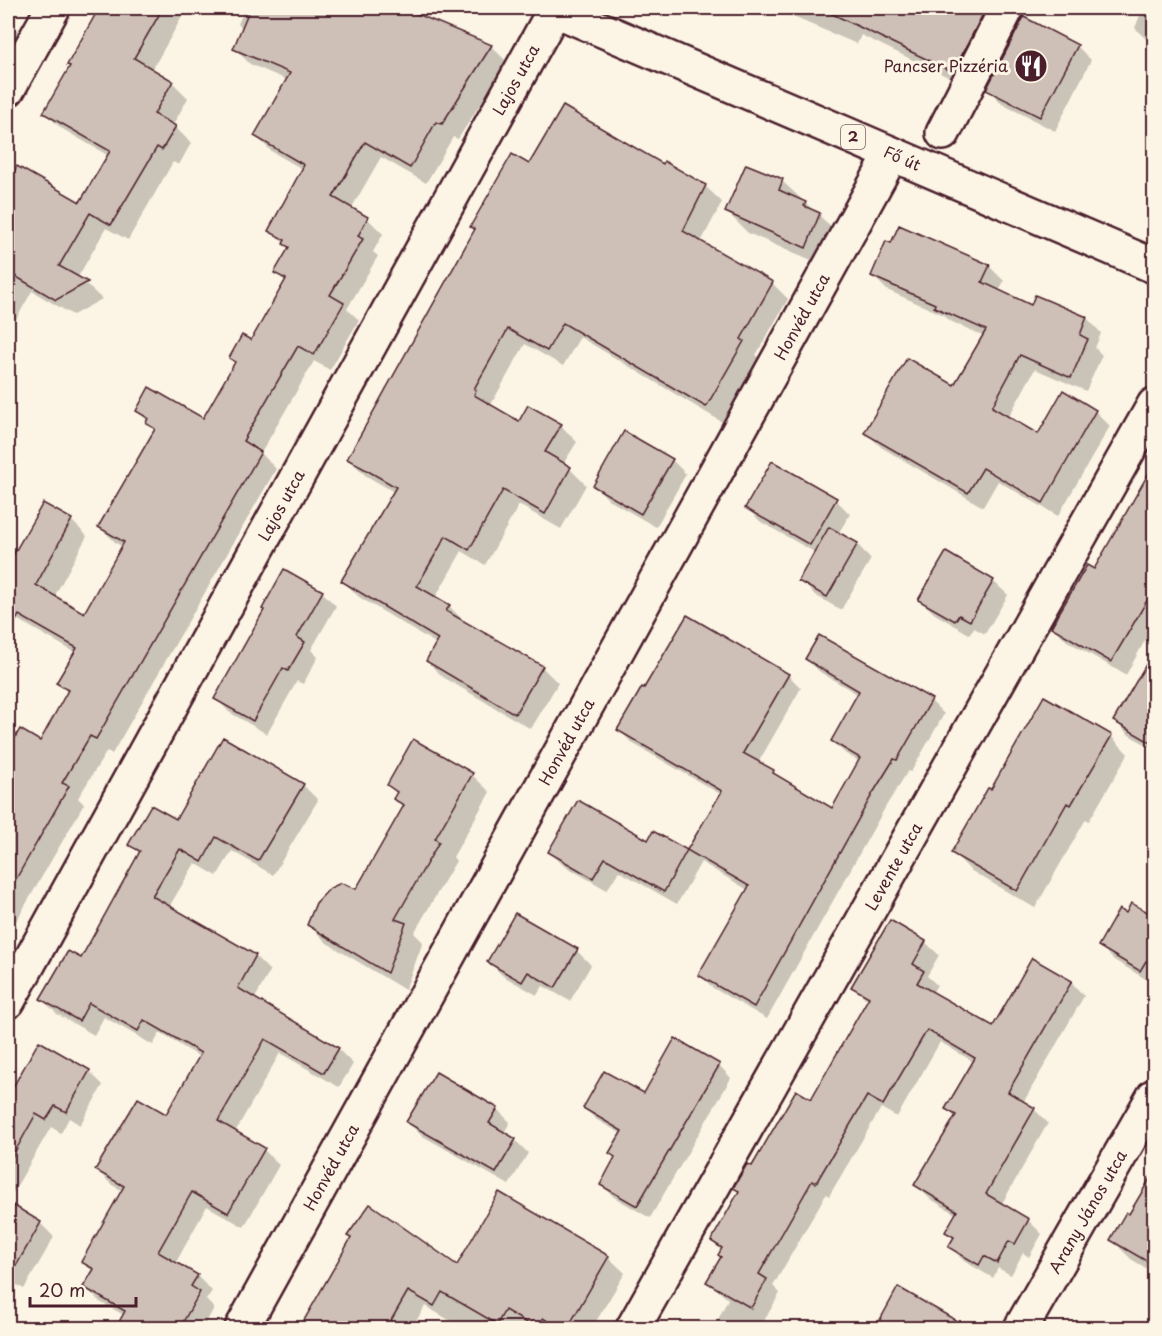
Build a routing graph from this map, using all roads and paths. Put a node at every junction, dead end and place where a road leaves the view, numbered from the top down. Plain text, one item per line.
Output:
1 (53, 8) edge
2 (553, 8) edge
3 (1007, 8) edge
4 (8, 89) edge
5 (943, 132) dead end
6 (892, 154) junction
7 (1155, 266) edge
8 (1155, 405) edge
9 (8, 1001) edge
10 (1155, 1096) edge
11 (242, 1329) edge
12 (633, 1329) edge
13 (1021, 1329) edge

1 - 4 street
2 - 6 street, Fő út / 2
2 - 9 street, Lajos utca
3 - 5 street
6 - 7 street, Fő út / 2
6 - 11 street, Honvéd utca
8 - 12 street, Levente utca
10 - 13 street, Arany János utca

